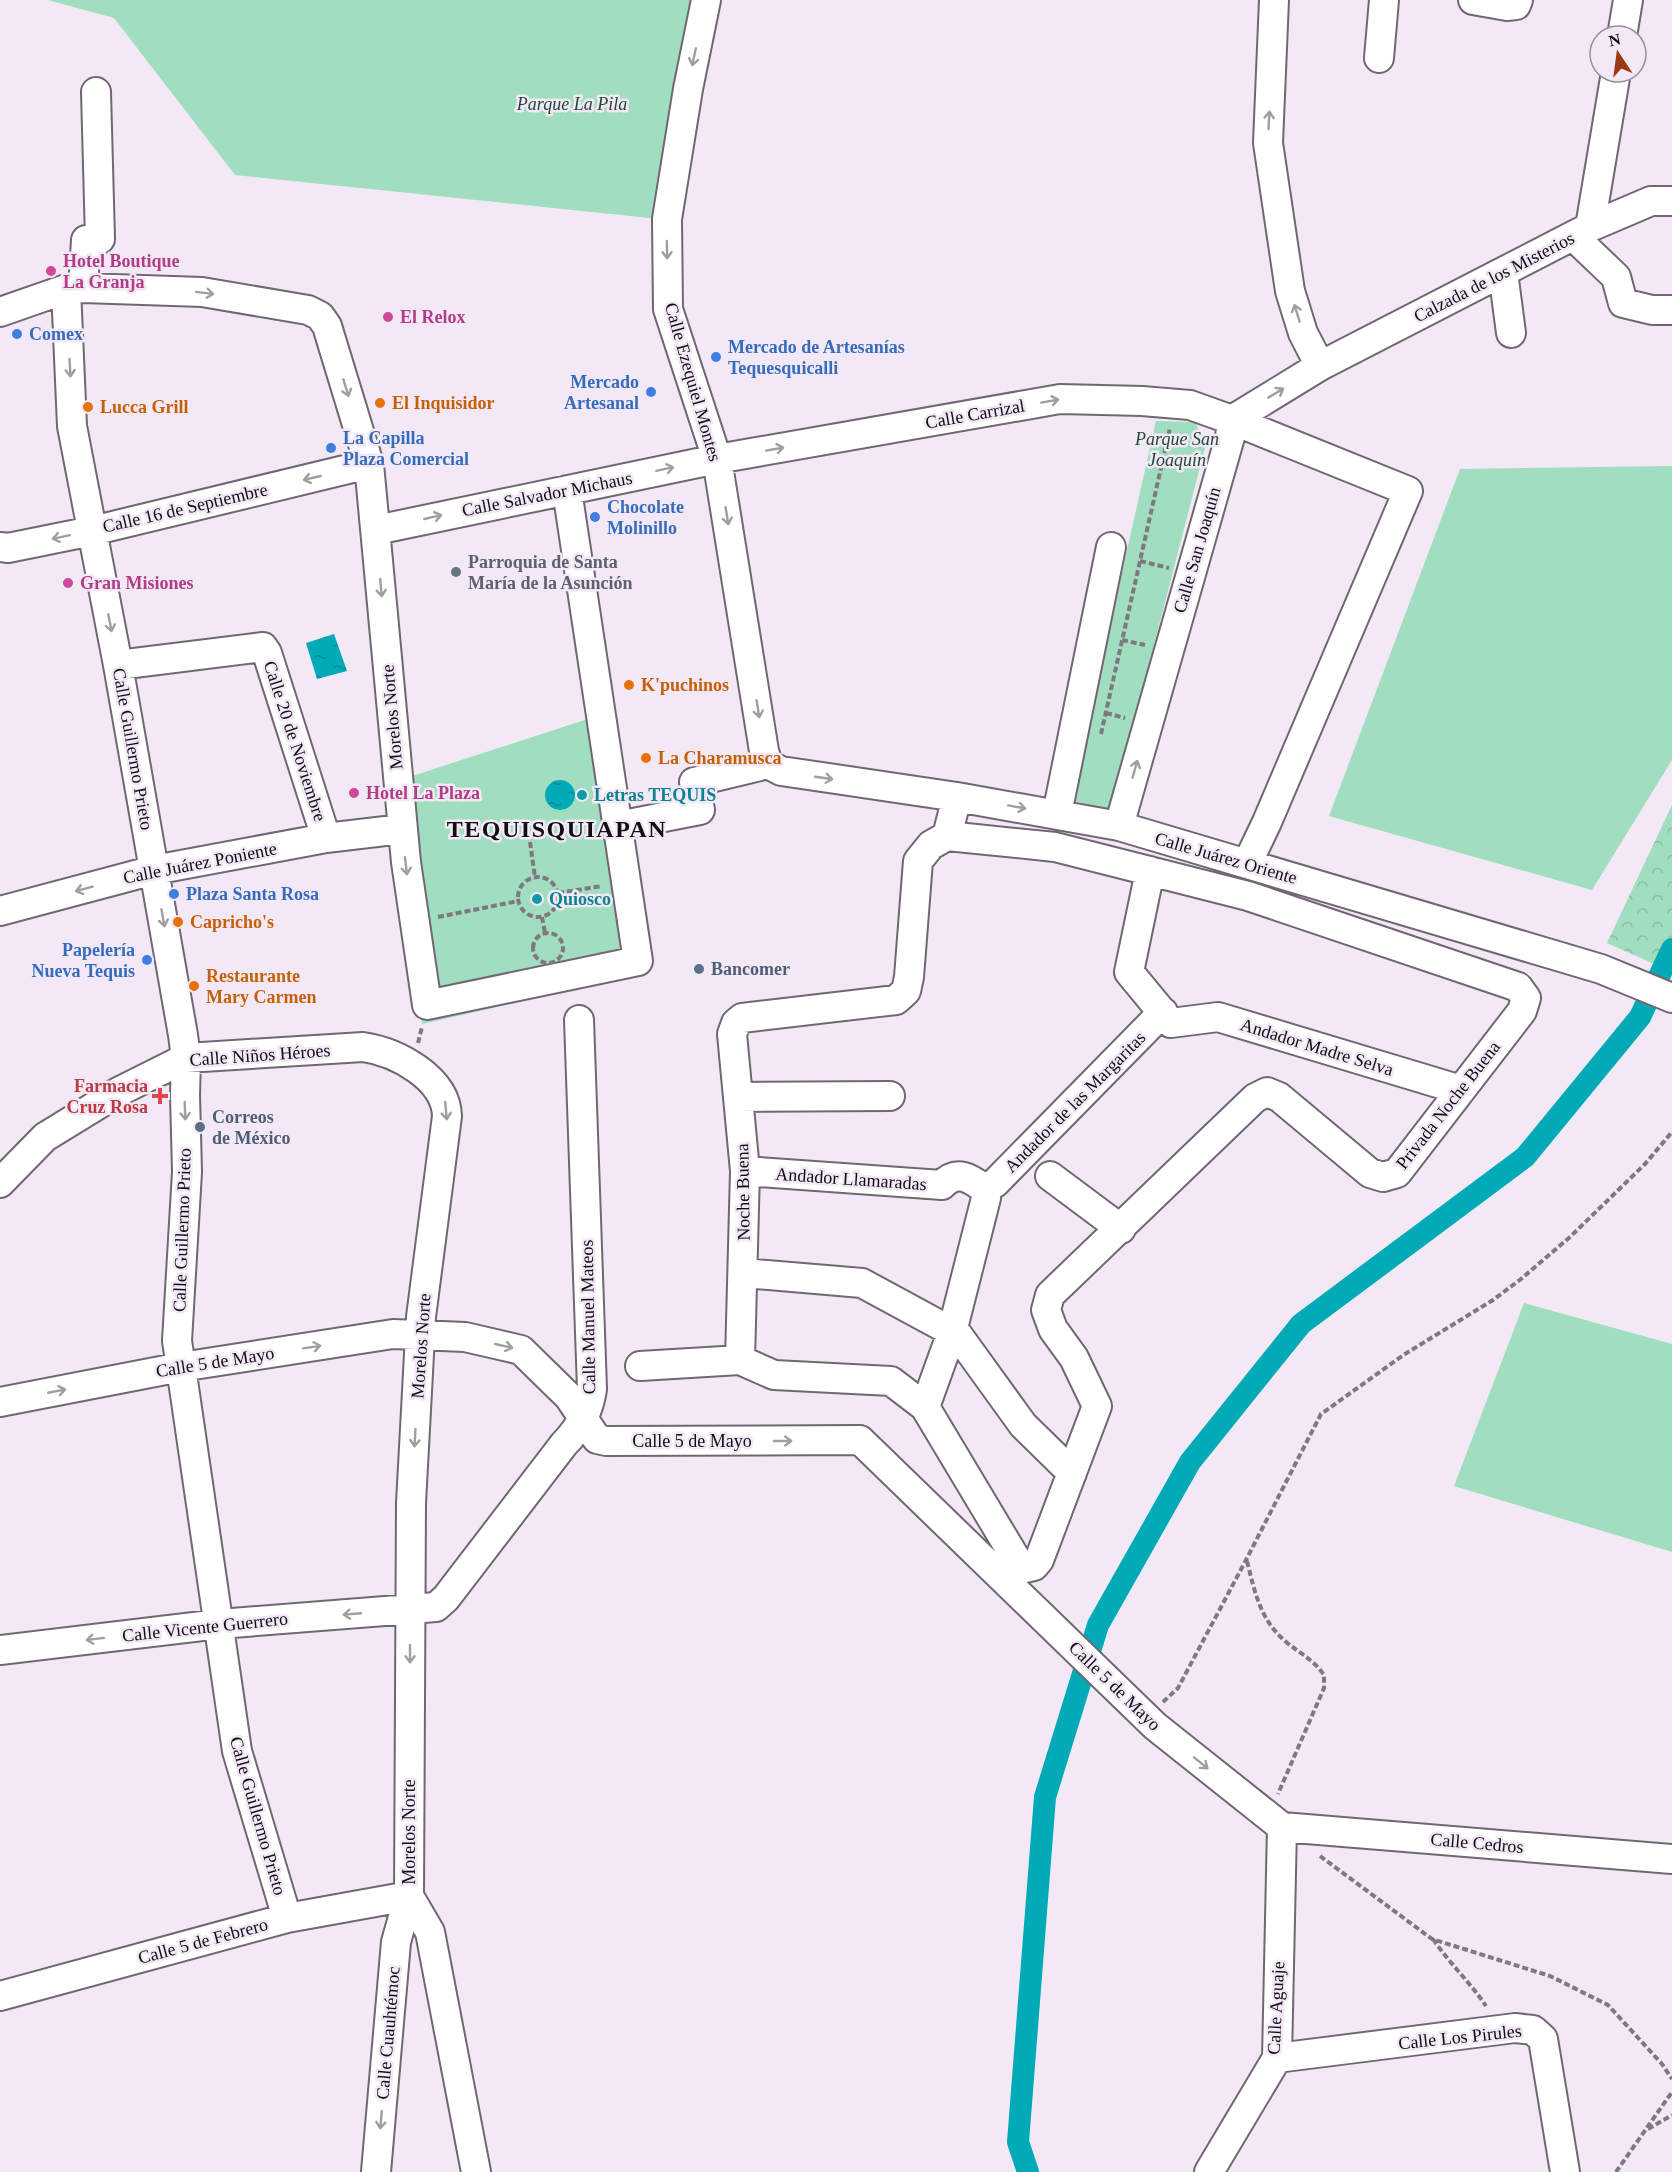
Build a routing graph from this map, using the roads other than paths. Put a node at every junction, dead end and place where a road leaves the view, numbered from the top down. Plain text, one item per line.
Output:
1 (706, 0) edge
2 (1274, 0) edge
3 (1384, 0) edge
4 (1473, 0) edge
5 (1518, 0) edge
6 (1628, 0) edge
7 (1624, 24) edge
8 (1378, 58) dead end
9 (1613, 84) edge
10 (96, 92) dead end
11 (1672, 201) edge
12 (1581, 231) junction
13 (1503, 272) junction
14 (74, 288) junction
15 (1672, 310) edge
16 (0, 312) edge
17 (1511, 333) dead end
18 (1320, 366) junction
19 (1232, 420) junction
20 (717, 459) junction
21 (369, 464) junction
22 (567, 490) junction
23 (376, 530) junction
24 (92, 531) junction
25 (0, 547) edge
26 (1111, 547) dead end
27 (118, 665) junction
28 (768, 764) junction
29 (957, 797) junction
30 (1057, 814) junction
31 (618, 826) junction
32 (1119, 826) junction
33 (402, 829) junction
34 (947, 836) junction
35 (326, 838) junction
36 (1247, 864) junction
37 (154, 870) junction
38 (1150, 871) junction
39 (0, 910) edge
40 (1672, 998) edge
41 (1167, 1018) junction
42 (579, 1020) dead end
43 (186, 1058) junction
44 (413, 1065) joint
45 (1461, 1090) junction
46 (890, 1096) dead end
47 (738, 1097) junction
48 (745, 1171) junction
49 (1050, 1176) dead end
50 (0, 1183) edge
51 (985, 1189) junction
52 (1121, 1229) junction
53 (744, 1273) junction
54 (952, 1332) junction
55 (420, 1336) junction
56 (740, 1360) junction
57 (640, 1366) dead end
58 (181, 1367) junction
59 (0, 1402) edge
60 (925, 1407) junction
61 (583, 1419) junction
62 (1072, 1473) junction
63 (410, 1609) junction
64 (219, 1624) junction
65 (0, 1650) edge
66 (1275, 1822) junction
67 (1672, 1859) edge
68 (408, 1896) junction
69 (287, 1918) junction
70 (0, 1996) edge
71 (1276, 2058) junction
72 (376, 2172) edge
73 (476, 2172) edge
74 (1209, 2172) edge
75 (1565, 2172) edge

1 -> 20 street, Calle Ezequiel Montes
18 -> 2 street
3 - 8 street
4 - 5 street
6 - 7 street
9 - 12 street
10 - 14 street, Calle Guillermo Prieto
11 - 12 street, Calzada de los Misterios
12 - 13 street, Calzada de los Misterios
12 - 15 street
13 - 17 street
13 - 18 street, Calzada de los Misterios
14 - 16 street
14 -> 21 street, Morelos Norte
14 -> 24 street, Calle Guillermo Prieto
19 -> 18 street
20 -> 19 street, Calle Carrizal
32 -> 19 street, Calle San Joaquín
19 - 36 street, Calle Carrizal
22 -> 20 street, Calle Salvador Michaus
20 -> 28 street, Calle Ezequiel Montes
21 - 23 street, Morelos Norte
21 -> 24 street, Calle 16 de Septiembre
23 -> 22 street, Calle Salvador Michaus
22 - 31 street
23 -> 33 street, Morelos Norte
24 -> 25 street, Calle 16 de Septiembre
24 -> 27 street, Calle Guillermo Prieto
26 - 30 street
27 - 35 street, Calle 20 de Noviembre
27 - 37 street, Calle Guillermo Prieto
28 -> 29 street, Calle Juárez Oriente
28 - 31 street
29 -> 30 street, Calle Juárez Oriente
29 - 34 street
30 - 32 street, Calle Juárez Oriente
33 -> 31 street, Morelos Norte
32 - 36 street, Calle Juárez Oriente
33 - 35 street, Calle Juárez Poniente
34 - 38 street, Privada Noche Buena
34 - 47 street, Noche Buena
35 - 37 street, Calle Juárez Poniente
36 - 40 street, Calle Juárez Oriente
37 -> 39 street, Calle Juárez Poniente
37 -> 43 street, Calle Guillermo Prieto
38 - 41 street
38 - 45 street, Privada Noche Buena
41 - 45 street, Andador Madre Selva
41 - 51 street, Andador de las Margaritas
42 - 61 street, Calle Manuel Mateos
43 - 44 street, Calle Niños Héroes
43 - 50 street, Calle Niños Héroes
43 -> 58 street, Calle Guillermo Prieto
44 -> 55 street, Morelos Norte
45 - 52 street, Privada Noche Buena
46 - 47 street
47 - 48 street, Noche Buena
48 - 51 street, Andador Llamaradas
48 - 53 street, Noche Buena
49 - 52 street
51 - 54 street
52 - 62 street, Privada Noche Buena
53 - 54 street
53 - 56 street, Noche Buena
54 - 60 street
54 - 62 street
58 -> 55 street, Calle 5 de Mayo
55 -> 61 street, Calle 5 de Mayo
55 -> 63 street, Morelos Norte
56 - 57 street
56 - 60 street
59 -> 58 street, Calle 5 de Mayo
58 - 64 street, Calle Guillermo Prieto
60 - 62 street, Privada Noche Buena
61 - 63 street, Calle Manuel Mateos
61 -> 66 street, Calle 5 de Mayo
63 -> 64 street, Calle Vicente Guerrero
63 -> 68 street, Morelos Norte
64 -> 65 street, Calle Vicente Guerrero
64 - 69 street, Calle Guillermo Prieto
66 - 67 street, Calle Cedros
66 - 71 street, Calle Aguaje
68 - 69 street, Calle 5 de Febrero
68 -> 72 street, Calle Cuauhtémoc
68 - 73 street, Morelos Norte
69 - 70 street, Calle 5 de Febrero
71 - 74 street, Calle Aguaje
71 - 75 street, Calle Los Pirules

